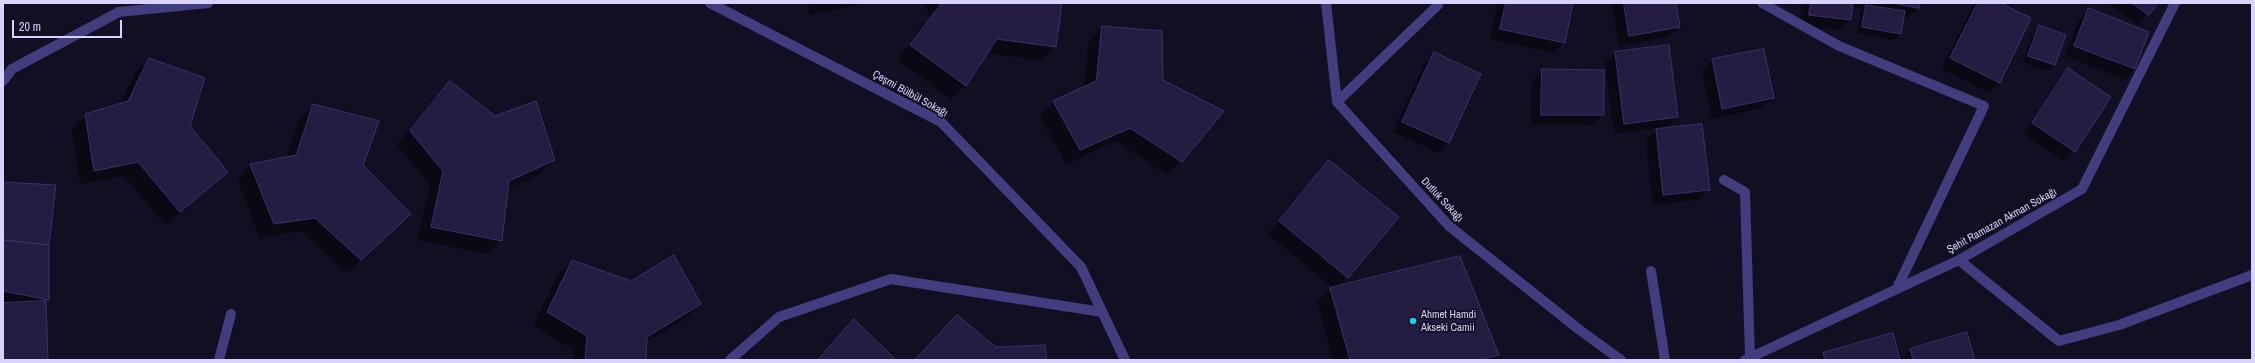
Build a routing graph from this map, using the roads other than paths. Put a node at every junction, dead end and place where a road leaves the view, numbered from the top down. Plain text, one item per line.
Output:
1 (208, 3) edge
2 (710, 3) edge
3 (1326, 3) edge
4 (1762, 3) edge
5 (2175, 3) edge
6 (1438, 5) dead end
7 (3, 81) edge
8 (1338, 102) junction
9 (1724, 180) dead end
10 (1959, 260) junction
11 (1652, 271) dead end
12 (2252, 275) edge
13 (1897, 288) junction
14 (1102, 312) junction
15 (231, 314) dead end
16 (1747, 359) edge
17 (219, 360) edge
18 (730, 360) edge
19 (1125, 360) edge
20 (1622, 360) edge
21 (1665, 360) edge

1 - 7 street
2 - 14 street, Çeşmi Bülbül Sokağı
3 - 8 street
4 - 13 street
5 - 10 street, Şehit Ramazan Akman Sokağı
6 - 8 street
8 - 20 street, Dutluk Sokağı
9 - 16 street
10 - 12 street
10 - 13 street, Şehit Ramazan Akman Sokağı
11 - 21 street
13 - 16 street, Şehit Ramazan Akman Sokağı
14 - 18 street
14 - 19 street, Çeşmi Bülbül Sokağı
15 - 17 street

